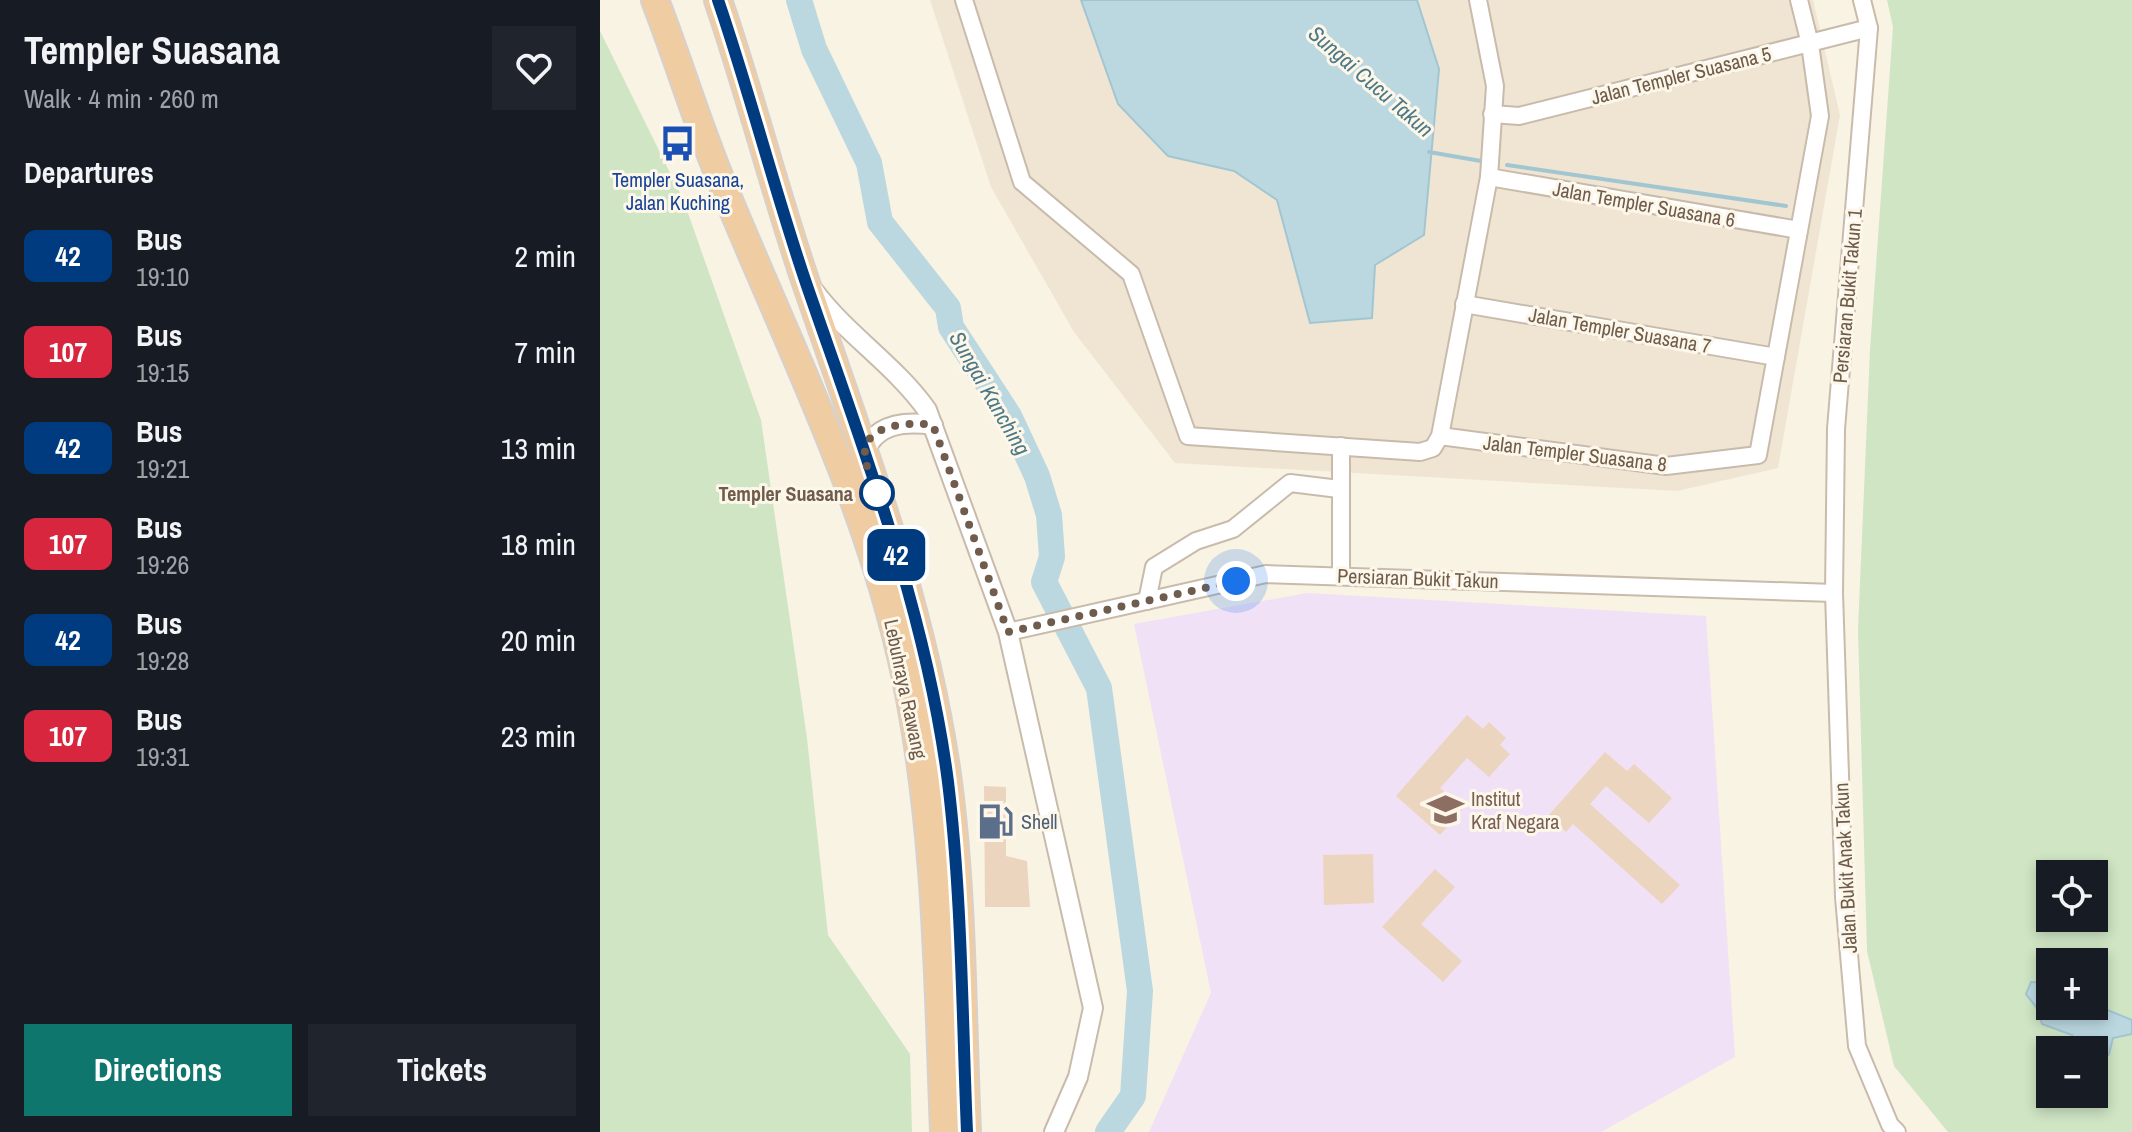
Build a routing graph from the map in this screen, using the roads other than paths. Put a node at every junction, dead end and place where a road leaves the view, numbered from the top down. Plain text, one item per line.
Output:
1 (655, 0) edge
2 (718, 0) edge
3 (964, 0) edge
4 (1478, 0) edge
5 (1799, 0) edge
6 (1862, 0) edge
7 (1869, 28) junction
8 (1810, 44) junction
9 (1492, 114) junction
10 (1489, 177) junction
11 (1799, 230) junction
12 (805, 279) junction
13 (1464, 304) junction
14 (1776, 357) junction
15 (933, 425) junction
16 (1440, 436) junction
17 (1341, 446) junction
18 (864, 454) junction
19 (1339, 489) junction
20 (1341, 574) junction
21 (1834, 593) junction
22 (1147, 601) junction
23 (1008, 632) junction
24 (944, 1132) edge
25 (967, 1132) edge
26 (1054, 1132) edge
27 (1897, 1132) edge

1 - 24 highway, Lebuhraya Rawang
2 - 12 highway, Lebuhraya Rawang
3 - 17 street
4 - 9 street
5 - 8 street
6 - 7 street, Persiaran Bukit Takun 1
7 - 8 street, Jalan Templer Suasana 5
7 - 21 street, Persiaran Bukit Takun 1
8 - 9 street, Jalan Templer Suasana 5
8 - 11 street
9 - 10 street
10 - 11 street, Jalan Templer Suasana 6
10 - 13 street
11 - 14 street
12 - 15 street
12 - 18 highway, Lebuhraya Rawang
13 - 14 street, Jalan Templer Suasana 7
13 - 16 street
14 - 16 street, Jalan Templer Suasana 8
15 - 18 street
15 - 23 street
16 - 17 street
17 - 19 street
18 - 25 highway, Lebuhraya Rawang
19 - 20 street
19 - 22 street
20 - 21 street, Persiaran Bukit Takun
20 - 22 street, Persiaran Bukit Takun
21 - 27 street, Jalan Bukit Anak Takun
22 - 23 street, Persiaran Bukit Takun
23 - 26 street

